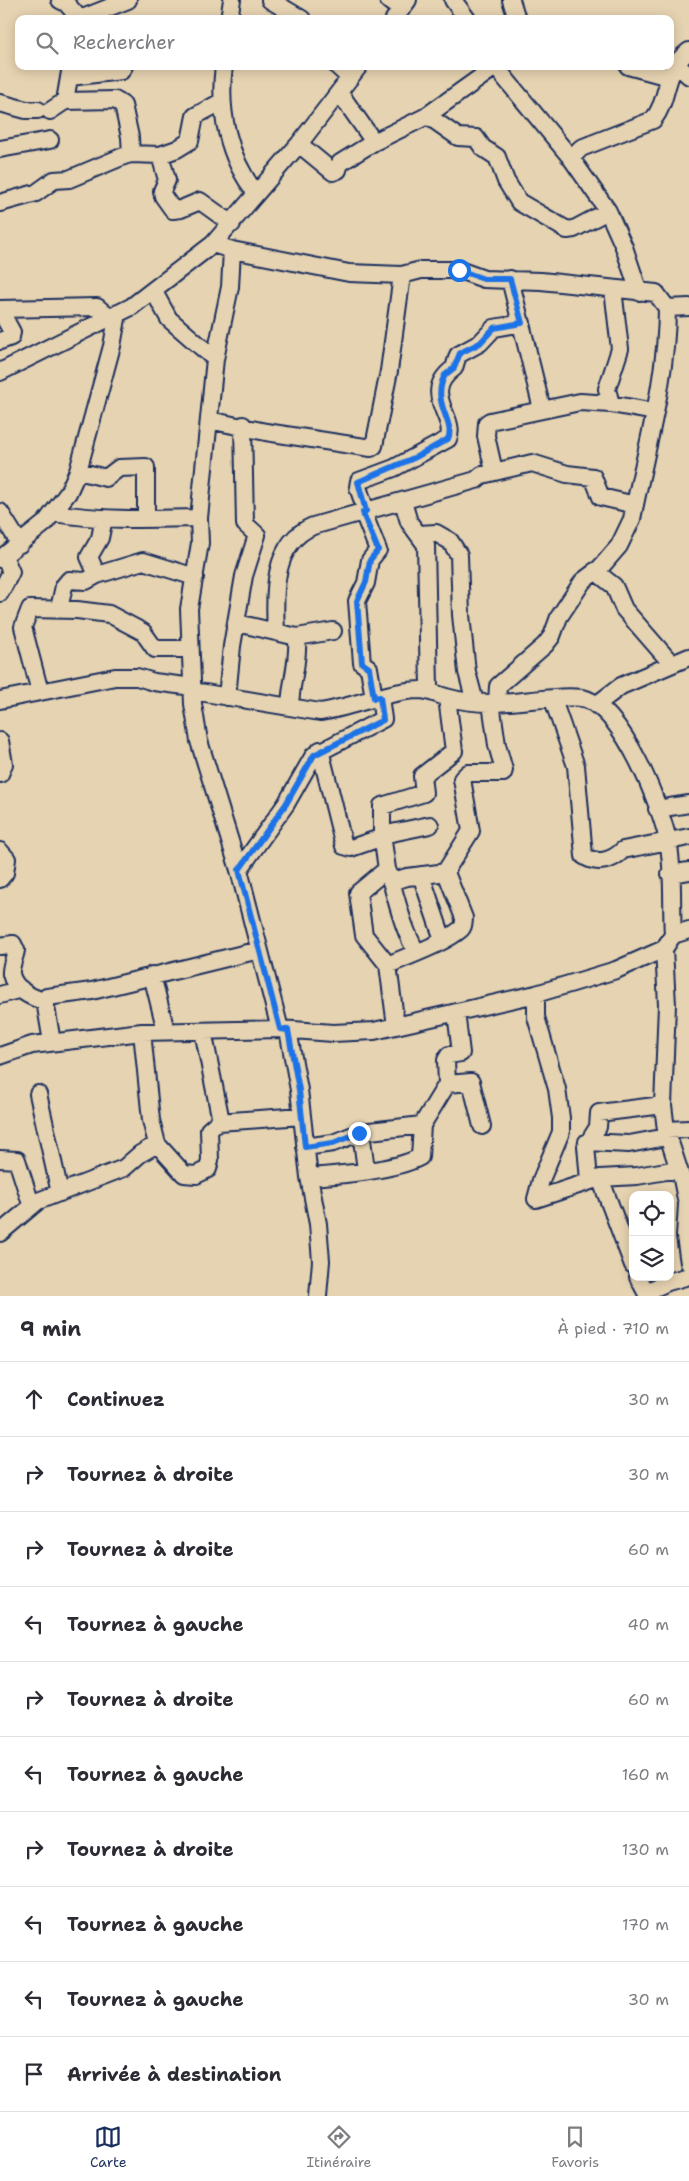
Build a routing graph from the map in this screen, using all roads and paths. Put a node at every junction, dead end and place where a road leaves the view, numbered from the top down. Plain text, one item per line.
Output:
1 (60, 0) edge
2 (128, 0) edge
3 (232, 0) edge
4 (270, 0) edge
5 (453, 0) edge
6 (511, 0) edge
7 (76, 15) edge
8 (90, 15) edge
9 (230, 15) edge
10 (295, 15) edge
11 (464, 15) edge
12 (516, 15) edge
13 (689, 51) edge
14 (674, 68) edge
15 (122, 70) edge
16 (224, 70) edge
17 (496, 70) edge
18 (501, 70) edge
19 (672, 70) joint
20 (70, 72) edge
21 (354, 72) edge
22 (689, 76) edge
23 (339, 92) junction
24 (64, 101) junction
25 (222, 102) junction
26 (0, 103) edge
27 (425, 117) junction
28 (50, 140) dead end
29 (374, 142) junction
30 (299, 144) junction
31 (0, 149) edge
32 (131, 154) junction
33 (160, 155) junction
34 (571, 158) junction
35 (256, 193) junction
36 (0, 203) edge
37 (608, 211) junction
38 (232, 224) junction
39 (213, 244) junction
40 (232, 250) junction
41 (402, 275) junction
42 (510, 279) junction
43 (613, 289) junction
44 (152, 290) junction
45 (639, 292) junction
46 (689, 307) edge
47 (667, 308) junction
48 (0, 309) edge
49 (114, 315) junction
50 (522, 323) junction
51 (0, 341) edge
52 (215, 359) junction
53 (0, 372) edge
54 (611, 404) junction
55 (542, 409) junction
56 (655, 412) junction
57 (209, 420) junction
58 (243, 425) junction
59 (78, 471) junction
60 (494, 471) junction
61 (403, 502) junction
62 (635, 505) junction
63 (365, 511) junction
64 (0, 512) edge
65 (54, 513) junction
66 (104, 518) junction
67 (146, 518) junction
68 (199, 518) junction
69 (418, 534) junction
70 (20, 544) junction
71 (2, 558) edge
72 (594, 571) junction
73 (97, 575) junction
74 (195, 577) junction
75 (0, 593) edge
76 (59, 609) junction
77 (237, 623) junction
78 (334, 630) dead end
79 (276, 632) junction
80 (297, 637) junction
81 (190, 649) junction
82 (689, 657) edge
83 (671, 663) junction
84 (193, 689) junction
85 (422, 690) junction
86 (40, 692) junction
87 (227, 697) junction
88 (377, 697) junction
89 (447, 698) junction
90 (0, 700) edge
91 (553, 700) junction
92 (488, 703) junction
93 (596, 705) junction
94 (290, 706) junction
95 (0, 741) edge
96 (320, 750) junction
97 (0, 774) edge
98 (689, 804) edge
99 (657, 809) junction
100 (430, 825) dead end
101 (383, 836) junction
102 (689, 837) edge
103 (668, 840) junction
104 (0, 851) edge
105 (239, 870) junction
106 (689, 871) edge
107 (447, 872) junction
108 (670, 874) junction
109 (421, 875) junction
110 (389, 876) junction
111 (0, 879) edge
112 (689, 930) edge
113 (673, 935) junction
114 (442, 940) junction
115 (0, 946) edge
116 (664, 949) junction
117 (259, 950) junction
118 (416, 952) junction
119 (388, 965) junction
120 (152, 975) junction
121 (21, 990) junction
122 (536, 994) junction
123 (0, 996) edge
124 (45, 1001) junction
125 (456, 1012) junction
126 (396, 1026) junction
127 (284, 1029) junction
128 (166, 1031) junction
129 (203, 1031) junction
130 (142, 1032) junction
131 (52, 1042) junction
132 (0, 1056) edge
133 (447, 1084) junction
134 (38, 1094) dead end
135 (663, 1105) junction
136 (302, 1116) junction
137 (221, 1121) junction
138 (422, 1125) junction
139 (482, 1126) dead end
140 (689, 1129) edge
141 (362, 1132) junction
142 (667, 1134) junction
143 (587, 1142) junction
144 (157, 1144) junction
145 (305, 1147) junction
146 (0, 1160) edge
147 (366, 1170) junction
148 (678, 1170) junction
149 (308, 1177) junction
150 (594, 1179) junction
151 (60, 1193) junction
152 (31, 1204) junction
153 (687, 1220) edge
154 (0, 1233) edge
155 (629, 1256) edge
156 (689, 1262) edge
157 (689, 1276) edge
158 (640, 1281) edge
159 (647, 1294) edge
160 (318, 1296) edge

1 - 7 street
2 - 8 street
3 - 9 street
4 - 10 street
5 - 11 street
6 - 12 street
13 - 14 street
15 - 20 street
16 - 25 street
17 - 27 street
18 - 34 street
19 - 22 street
19 - 34 street
20 - 24 street
21 - 23 street
23 - 29 street
23 - 30 street
24 - 26 street
24 - 32 street
25 - 33 street
25 - 35 street
27 - 29 street
27 - 37 street
28 - 31 street
29 - 30 street
30 - 35 street
32 - 33 street
32 - 36 street
33 - 38 street
34 - 37 street
35 - 38 street
37 - 45 street
38 - 39 street
39 - 40 street
39 - 44 street
40 - 41 street
40 - 52 street
41 - 42 street
41 - 58 street
42 - 43 street
42 - 50 street
43 - 45 street
43 - 54 street
44 - 49 street
44 - 52 street
45 - 47 street
46 - 47 street
47 - 56 street
48 - 49 street
48 - 51 street
49 - 53 street
49 - 59 street
50 - 55 street
50 - 63 street
52 - 57 street
54 - 55 street
54 - 56 street
55 - 60 street
56 - 62 street
57 - 58 street
57 - 68 street
58 - 77 street
59 - 65 street
59 - 67 street
60 - 61 street
60 - 62 street
61 - 63 street
61 - 69 street
62 - 72 street
63 - 79 street
63 - 88 street
64 - 70 street
65 - 66 street
65 - 70 street
66 - 67 street
66 - 73 street
67 - 68 street
68 - 74 street
69 - 85 street
69 - 92 street
70 - 71 street
71 - 75 street
72 - 83 street
72 - 92 street
73 - 74 street
73 - 76 street
74 - 81 street
76 - 81 street
76 - 86 street
77 - 79 street
77 - 87 street
78 - 80 street
79 - 80 street
80 - 94 street
81 - 84 street
82 - 83 street
83 - 93 street
84 - 86 street
84 - 87 street
84 - 105 street
85 - 88 street
85 - 89 street
86 - 90 street
87 - 94 street
88 - 94 street
88 - 96 street
89 - 92 street
89 - 101 street
91 - 92 street
91 - 93 street
91 - 103 street
92 - 107 street
93 - 99 street
95 - 97 street
96 - 101 street
96 - 105 street
98 - 99 street
99 - 103 street
100 - 101 street
101 - 110 street
102 - 103 street
103 - 108 street
104 - 111 street
105 - 117 street
106 - 108 street
107 - 109 street
107 - 114 street
108 - 113 street
109 - 110 street
109 - 114 street
110 - 118 street
110 - 119 street
112 - 113 street
113 - 116 street
114 - 118 street
115 - 121 street
116 - 122 street
116 - 135 street
117 - 120 street
117 - 127 street
118 - 119 street
119 - 126 street
120 - 124 street
120 - 128 street
121 - 123 street
121 - 124 street
122 - 125 street
122 - 150 street
124 - 131 street
125 - 126 street
125 - 133 street
126 - 127 street
127 - 129 street
127 - 136 street
128 - 129 street
128 - 130 street
129 - 137 street
130 - 131 street
130 - 144 street
131 - 132 street
133 - 138 street
133 - 139 street
134 - 151 street
135 - 142 street
135 - 143 street
136 - 137 street
136 - 145 street
137 - 144 street
138 - 141 street
138 - 147 street
140 - 142 street
141 - 145 street
141 - 147 street
142 - 143 street
142 - 148 street
143 - 150 street
144 - 151 street
145 - 149 street
146 - 152 street
147 - 149 street
148 - 150 street
148 - 153 street
149 - 160 street
150 - 155 street
151 - 152 street
152 - 154 street
153 - 156 street
157 - 159 street
158 - 159 street

